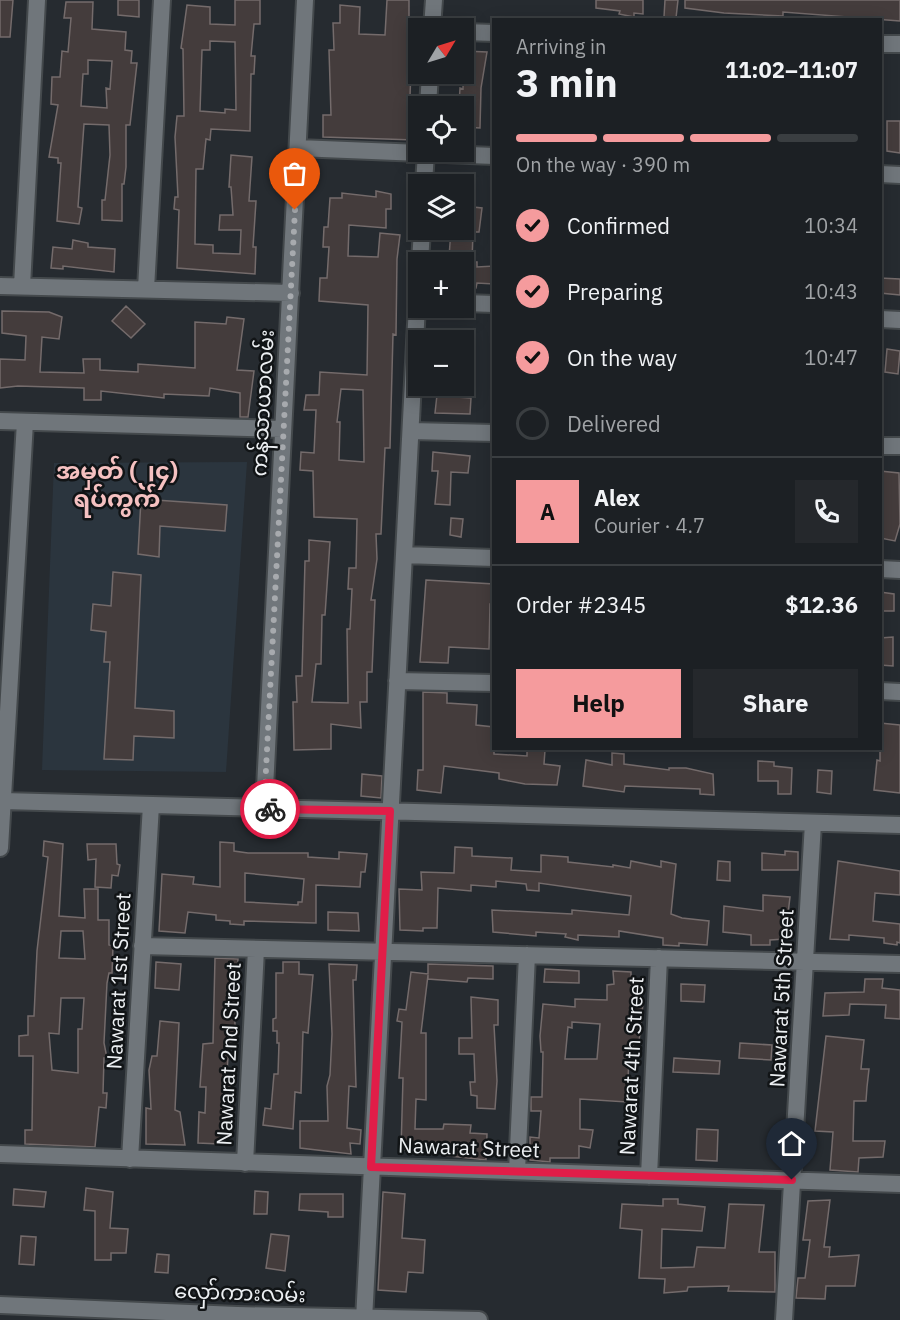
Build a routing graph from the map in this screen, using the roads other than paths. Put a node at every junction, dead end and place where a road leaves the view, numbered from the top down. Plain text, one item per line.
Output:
1 (38, 0) edge
2 (162, 0) edge
3 (305, 0) edge
4 (434, 0) edge
5 (433, 18) edge
6 (474, 32) edge
7 (492, 33) edge
8 (882, 44) edge
9 (900, 44) edge
10 (298, 148) junction
11 (408, 151) edge
12 (474, 155) edge
13 (492, 156) edge
14 (882, 174) edge
15 (900, 175) edge
16 (0, 286) edge
17 (22, 286) junction
18 (146, 289) junction
19 (291, 293) junction
20 (474, 303) edge
21 (492, 304) edge
22 (417, 318) edge
23 (882, 319) edge
24 (900, 320) edge
25 (0, 421) edge
26 (25, 422) junction
27 (284, 429) junction
28 (411, 431) junction
29 (492, 433) edge
30 (882, 446) edge
31 (900, 446) edge
32 (404, 555) junction
33 (492, 558) edge
34 (8, 566) edge
35 (882, 569) edge
36 (900, 570) edge
37 (397, 681) junction
38 (492, 683) edge
39 (882, 691) edge
40 (900, 692) edge
41 (3, 801) junction
42 (151, 805) junction
43 (264, 808) junction
44 (390, 811) junction
45 (813, 822) junction
46 (900, 825) edge
47 (0, 848) edge
48 (142, 946) junction
49 (256, 949) junction
50 (383, 952) junction
51 (527, 956) junction
52 (658, 958) junction
53 (805, 962) junction
54 (900, 964) edge
55 (0, 1154) edge
56 (130, 1159) junction
57 (245, 1162) junction
58 (371, 1167) junction
59 (517, 1172) junction
60 (649, 1176) junction
61 (792, 1180) junction
62 (900, 1184) edge
63 (0, 1305) edge
64 (237, 1317) edge
65 (364, 1319) edge
66 (479, 1320) edge
67 (784, 1320) edge

1 - 17 street
2 - 18 street
3 - 10 street, ကန်သာယာလမ်း
4 - 5 street
6 - 7 street
8 - 9 street
10 - 11 street
10 - 19 street, ကန်သာယာလမ်း
12 - 13 street
14 - 15 street
16 - 17 street
17 - 18 street
18 - 19 street
19 - 27 street, ကန်သာယာလမ်း
20 - 21 street
22 - 28 street
23 - 24 street
25 - 26 street
26 - 27 street
26 - 34 street
27 - 43 street, ကန်သာယာလမ်း
28 - 29 street
28 - 32 street
30 - 31 street
32 - 33 street
32 - 37 street
34 - 41 street
35 - 36 street
37 - 38 street
37 - 44 street
39 - 40 street
41 - 42 street
41 - 47 street
42 - 43 street
42 - 48 street, Nawarat 1st Street
43 - 44 street
44 - 45 street
44 - 50 street
45 - 46 street
45 - 53 street, Nawarat 5th Street
48 - 49 street
48 - 56 street, Nawarat 1st Street
49 - 50 street
49 - 57 street, Nawarat 2nd Street
50 - 51 street
50 - 58 street
51 - 52 street
51 - 59 street
52 - 53 street
52 - 60 street, Nawarat 4th Street
53 - 54 street
53 - 61 street, Nawarat 5th Street
55 - 56 street, Nawarat Street
56 - 57 street, Nawarat Street
57 - 58 street, Nawarat Street
58 - 59 street, Nawarat Street
58 - 65 street
59 - 60 street, Nawarat Street
60 - 61 street, Nawarat Street
61 - 62 street, Nawarat Street
61 - 67 street, Nawarat 5th Street
63 - 64 street, လှော်ကားလမ်း
64 - 65 street, လှော်ကားလမ်း
65 - 66 street, လှော်ကားလမ်း

